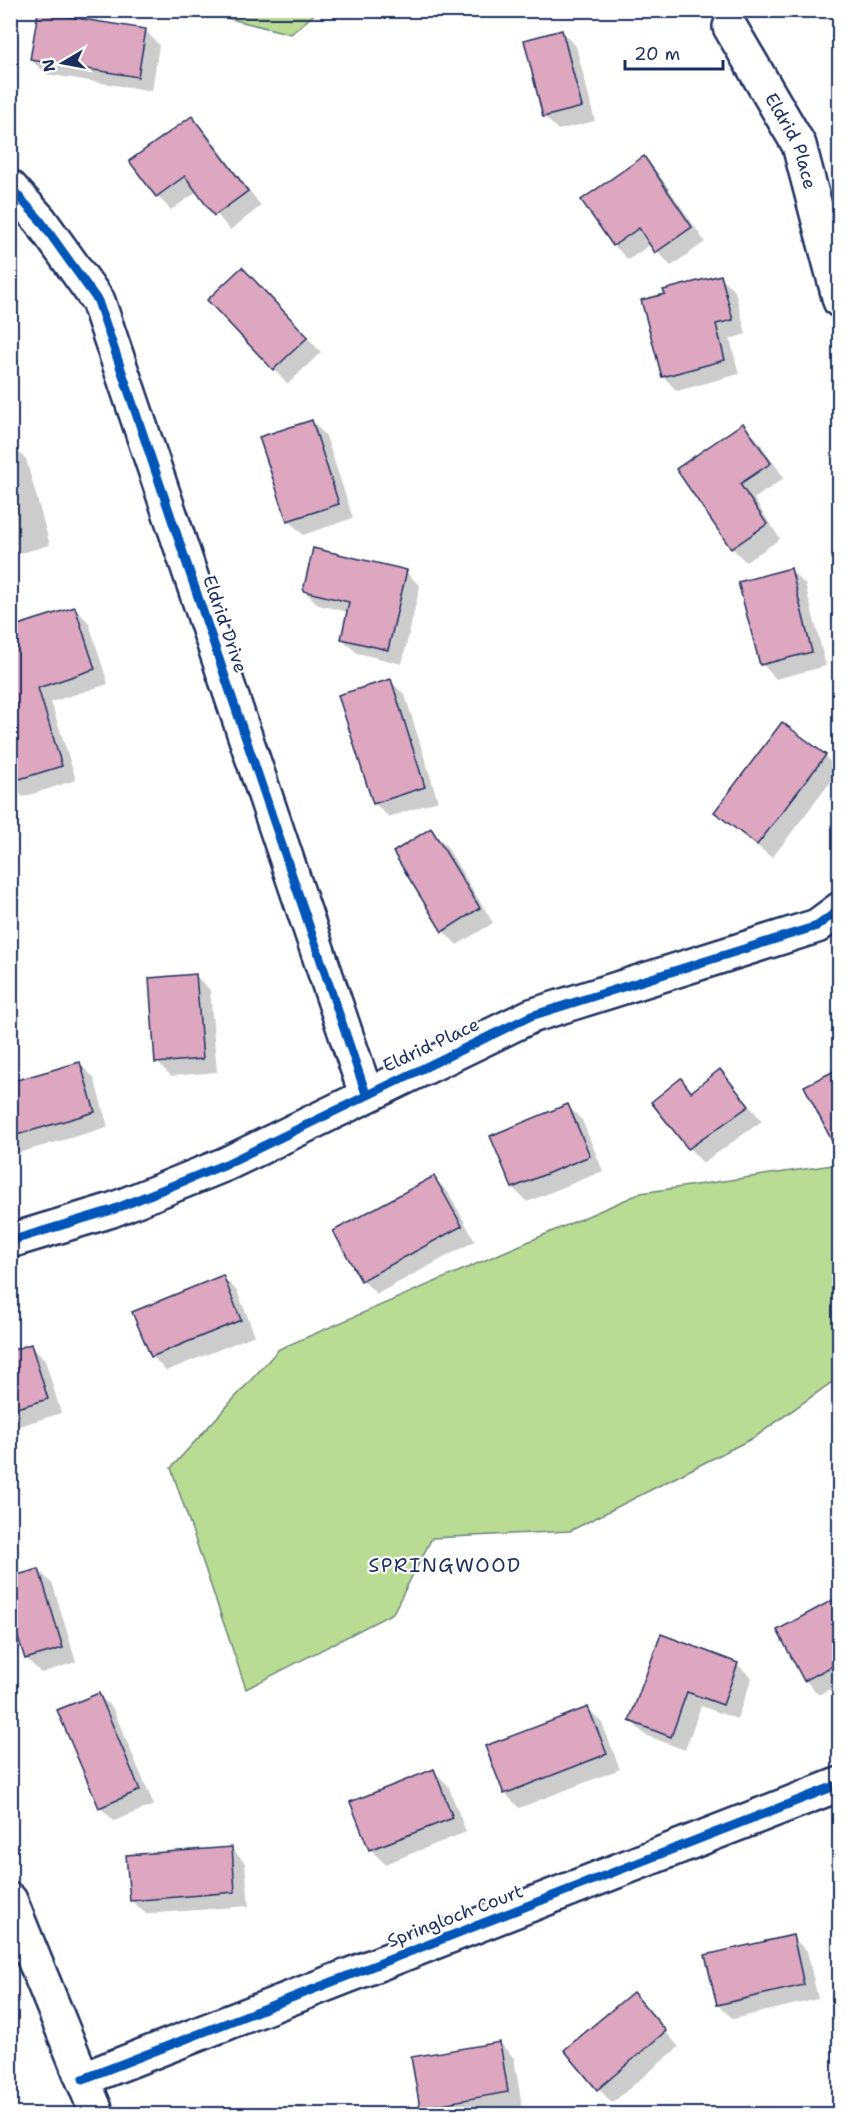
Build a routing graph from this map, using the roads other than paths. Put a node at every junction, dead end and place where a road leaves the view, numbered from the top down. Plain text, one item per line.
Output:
1 (730, 27) dead end
2 (10, 187) edge
3 (840, 301) edge
4 (840, 909) edge
5 (366, 1094) junction
6 (10, 1241) edge
7 (840, 1784) edge
8 (10, 1900) edge
9 (83, 2079) junction
10 (97, 2115) edge

1 - 3 street, Eldrid Place
2 - 5 street, Eldrid Drive
4 - 5 street, Eldrid Place
5 - 6 street, Eldrid Place
7 - 9 street, Springloch Court
8 - 9 street
9 - 10 street

